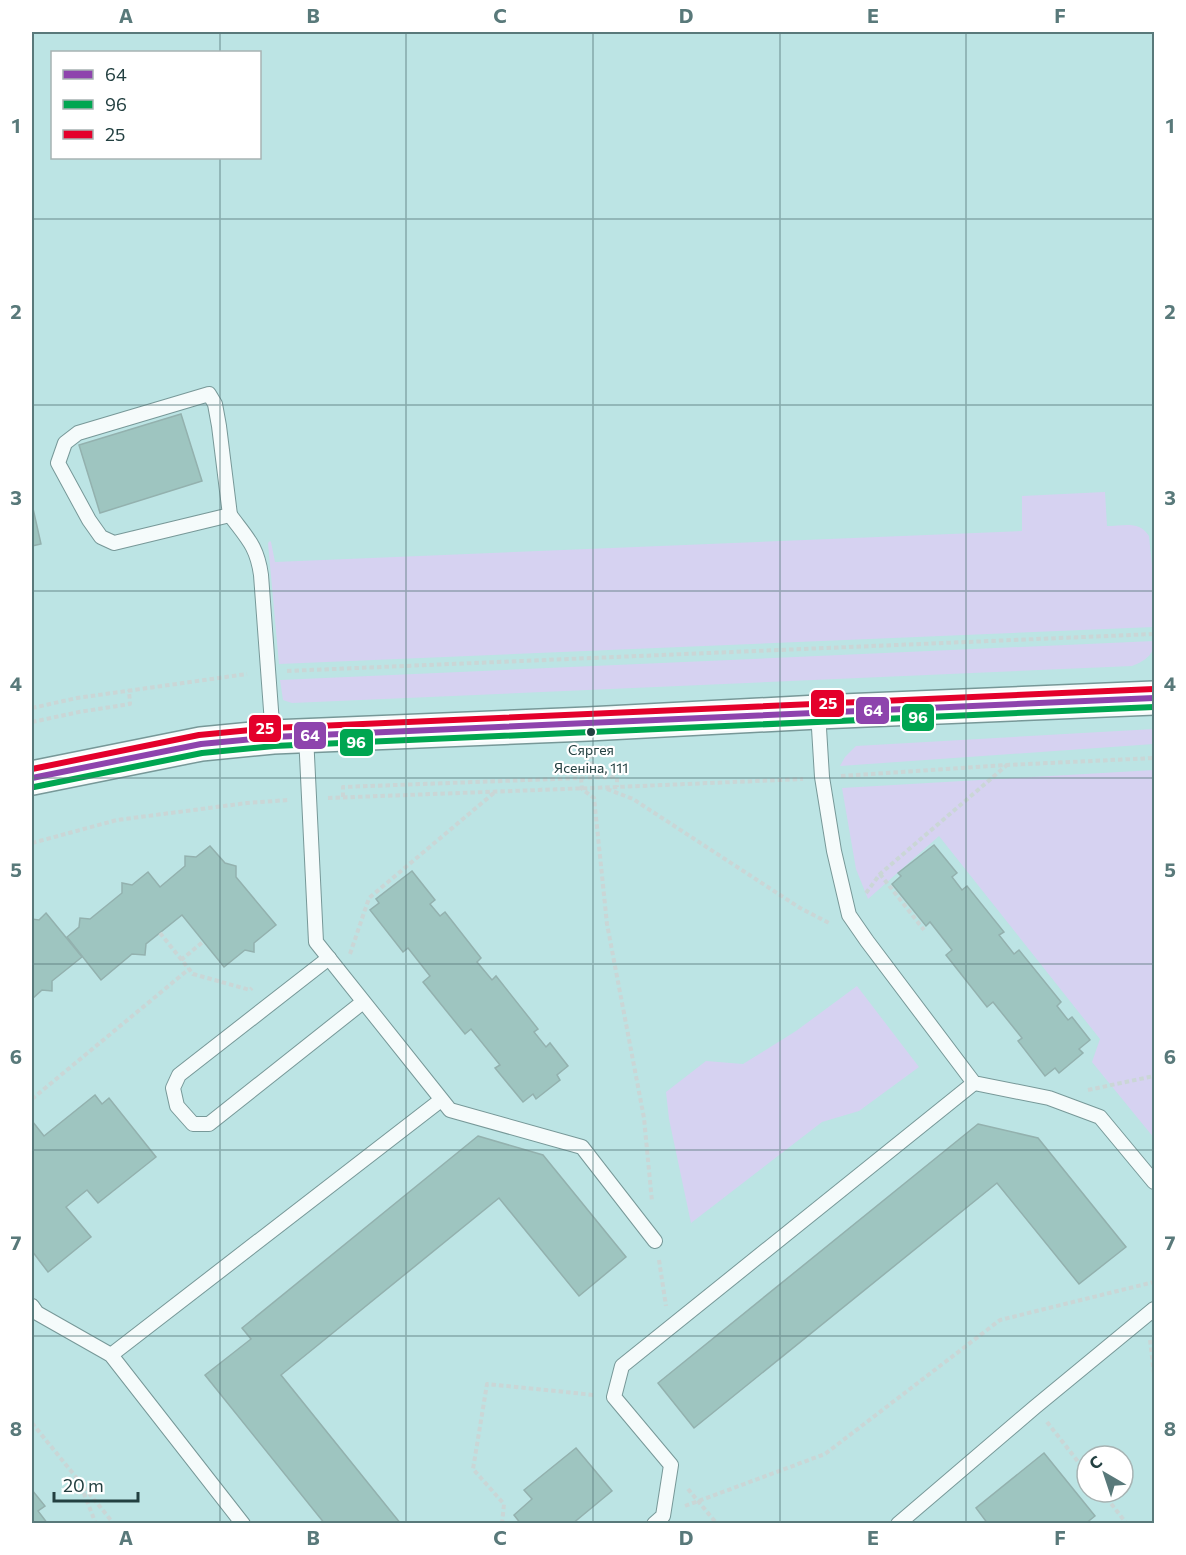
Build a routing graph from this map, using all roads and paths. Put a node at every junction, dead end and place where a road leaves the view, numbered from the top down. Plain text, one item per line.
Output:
1 (230, 515) junction
2 (1155, 634) edge
3 (269, 672) junction
4 (129, 690) junction
5 (1155, 698) edge
6 (32, 708) edge
7 (818, 712) junction
8 (32, 722) edge
9 (306, 735) junction
10 (273, 737) junction
11 (1155, 758) edge
12 (1007, 765) junction
13 (822, 777) junction
14 (32, 778) edge
15 (581, 778) junction
16 (618, 787) junction
17 (603, 788) junction
18 (582, 789) junction
19 (496, 792) junction
20 (343, 797) junction
21 (309, 798) junction
22 (32, 843) edge
23 (880, 874) junction
24 (849, 915) junction
25 (924, 930) dead end
26 (160, 933) dead end
27 (204, 941) dead end
28 (867, 941) junction
29 (329, 958) junction
30 (181, 960) junction
31 (189, 969) junction
32 (343, 976) junction
33 (260, 983) dead end
34 (363, 1002) junction
35 (1155, 1076) edge
36 (974, 1083) junction
37 (1049, 1098) junction
38 (32, 1099) edge
39 (441, 1100) junction
40 (1155, 1182) edge
41 (656, 1241) junction
42 (1155, 1282) edge
43 (32, 1306) edge
44 (1151, 1312) edge
45 (669, 1328) junction
46 (111, 1355) junction
47 (1155, 1374) edge
48 (614, 1397) junction
49 (1035, 1407) junction
50 (32, 1423) edge
51 (1075, 1458) edge
52 (671, 1465) junction
53 (80, 1482) junction
54 (697, 1501) junction
55 (1111, 1504) edge
56 (658, 1520) edge
57 (96, 1524) edge
58 (114, 1524) edge
59 (243, 1524) edge
60 (502, 1524) edge
61 (717, 1524) edge
62 (898, 1524) edge
63 (1127, 1524) edge

1 - 1 lane
1 - 3 lane
2 - 3 path
3 - 4 path
3 - 10 lane
4 - 6 path
4 - 8 path
5 - 7 main road
7 - 9 main road
7 - 13 lane
9 - 10 main road
9 - 21 lane
10 - 14 main road
11 - 12 path
12 - 13 path
12 - 23 path
13 - 16 path
13 - 24 lane
15 - 16 path
15 - 18 path
15 - 20 path
16 - 17 path
17 - 18 path
17 - 28 path
18 - 19 path
18 - 41 path
19 - 20 path
19 - 32 path
20 - 21 path
21 - 22 path
21 - 29 lane
23 - 24 path
23 - 25 path
24 - 28 lane
26 - 30 path
27 - 30 path
28 - 36 lane
29 - 32 lane
29 - 34 lane
30 - 31 path
31 - 33 path
31 - 38 path
32 - 34 lane
34 - 39 lane
35 - 37 path
36 - 37 lane
36 - 45 lane
37 - 40 lane
39 - 41 lane
39 - 46 lane
41 - 45 path
42 - 54 path
43 - 46 lane
44 - 47 path
44 - 49 lane
45 - 48 lane
46 - 59 lane
48 - 52 lane
48 - 60 path
49 - 51 path
49 - 62 lane
50 - 53 path
52 - 54 path
52 - 56 lane
53 - 57 path
53 - 58 path
54 - 56 path
54 - 61 path
55 - 63 path

